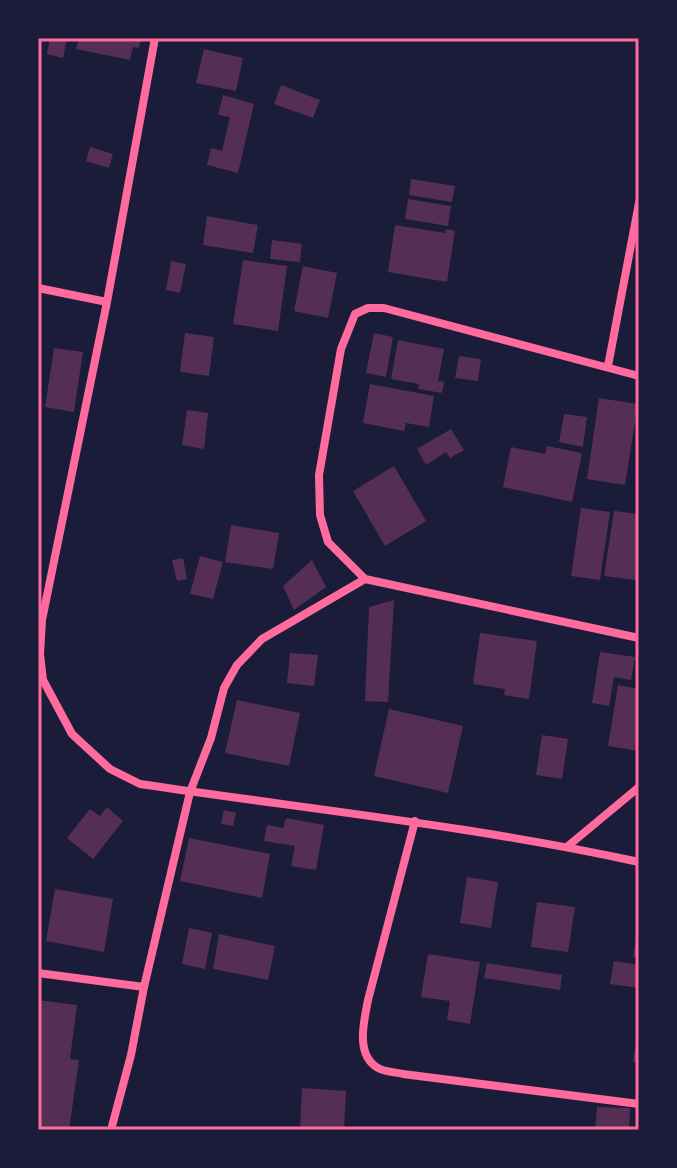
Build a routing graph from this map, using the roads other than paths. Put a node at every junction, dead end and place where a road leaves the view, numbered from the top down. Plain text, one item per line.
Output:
1 (155, 38) edge
2 (639, 203) edge
3 (38, 288) edge
4 (107, 302) junction
5 (608, 366) junction
6 (639, 376) edge
7 (365, 579) junction
8 (639, 638) edge
9 (639, 787) edge
10 (190, 792) junction
11 (415, 821) junction
12 (568, 846) junction
13 (639, 862) edge
14 (38, 973) edge
15 (144, 987) junction
16 (639, 1104) edge
17 (111, 1130) edge

1 - 4 street
2 - 5 street
3 - 4 street
4 - 10 street
5 - 6 street
5 - 7 street
7 - 8 street
7 - 10 street
9 - 12 street
10 - 11 street
10 - 15 street
11 - 12 street
11 - 16 street
12 - 13 street
14 - 15 street
15 - 17 street

